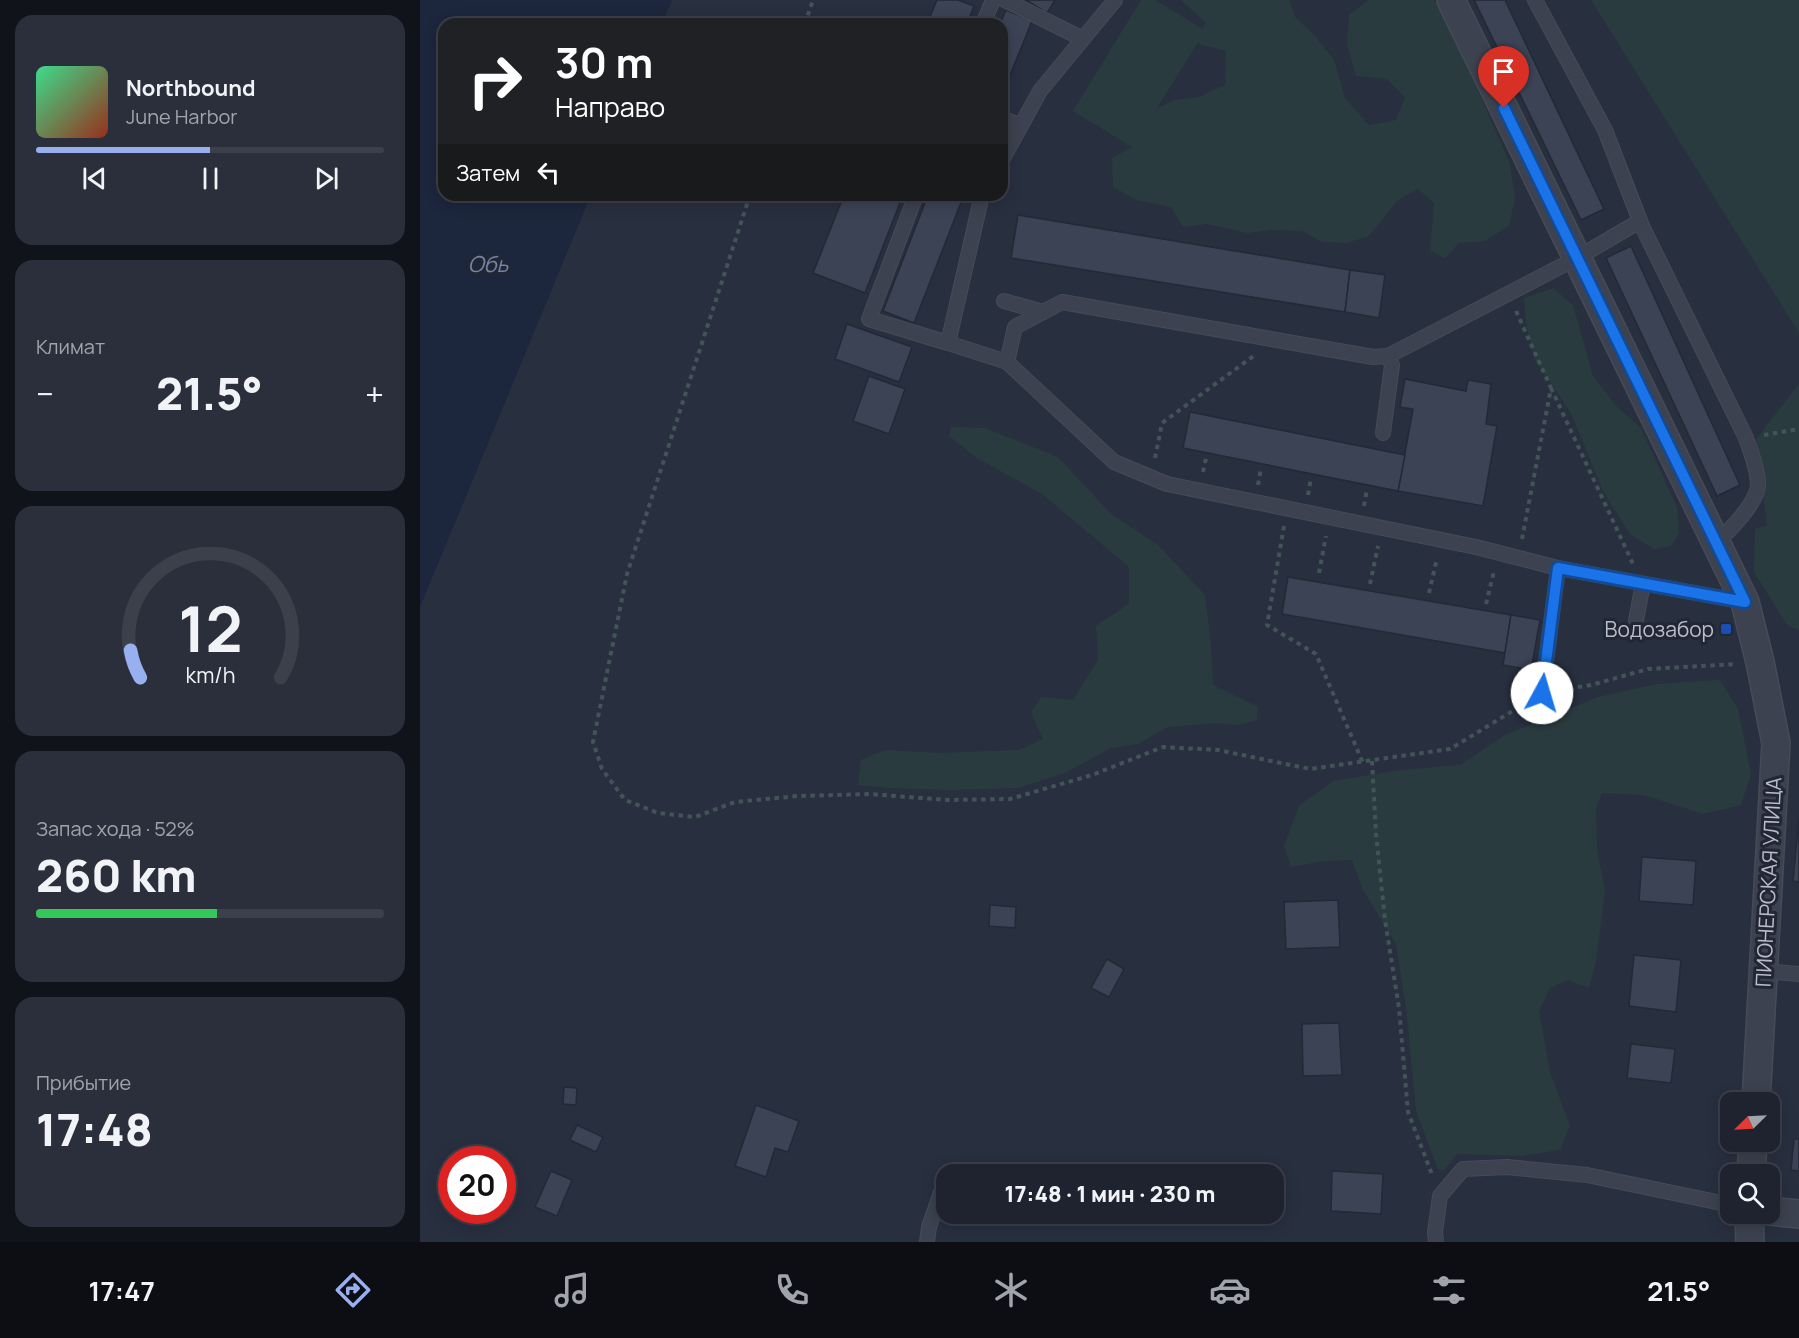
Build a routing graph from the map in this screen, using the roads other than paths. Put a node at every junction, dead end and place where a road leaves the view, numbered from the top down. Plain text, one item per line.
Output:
1 (993, 0) edge
2 (1005, 0) edge
3 (1115, 0) edge
4 (1451, 0) edge
5 (1535, 0) edge
6 (986, 18) edge
7 (1083, 39) junction
8 (1008, 121) edge
9 (1021, 126) junction
10 (1008, 149) edge
11 (914, 201) edge
12 (981, 201) edge
13 (1640, 221) junction
14 (1577, 258) junction
15 (1004, 301) dead end
16 (1043, 312) junction
17 (948, 343) junction
18 (1388, 356) junction
19 (1007, 362) junction
20 (1383, 433) dead end
21 (1716, 543) junction
22 (1558, 568) junction
23 (1643, 584) junction
24 (1745, 602) junction
25 (1636, 620) dead end
26 (1542, 693) road end
27 (1763, 971) junction
28 (1799, 974) edge
29 (1757, 1092) edge
30 (1720, 1203) edge
31 (936, 1207) edge
32 (1780, 1212) edge
33 (1799, 1214) edge
34 (1749, 1224) edge
35 (927, 1242) edge
36 (1436, 1242) edge
37 (1750, 1242) edge

1 - 6 lane
2 - 7 lane
3 - 7 lane
4 - 14 street, ПИОНЕРСКАЯ УЛИЦА
5 - 13 lane
7 - 9 lane
8 - 9 lane
9 - 10 lane
11 - 17 lane
12 - 17 lane
13 - 14 lane
13 - 21 lane
14 - 18 lane
14 - 21 street, ПИОНЕРСКАЯ УЛИЦА
15 - 16 lane
16 - 18 lane
16 - 19 lane
17 - 19 lane
18 - 20 lane
19 - 22 lane
21 - 24 street, ПИОНЕРСКАЯ УЛИЦА
22 - 23 lane
22 - 26 lane
23 - 24 lane
23 - 25 lane
24 - 27 street, ПИОНЕРСКАЯ УЛИЦА
27 - 28 lane
27 - 29 street, ПИОНЕРСКАЯ УЛИЦА
30 - 36 lane
31 - 35 lane
32 - 33 street
34 - 37 street

